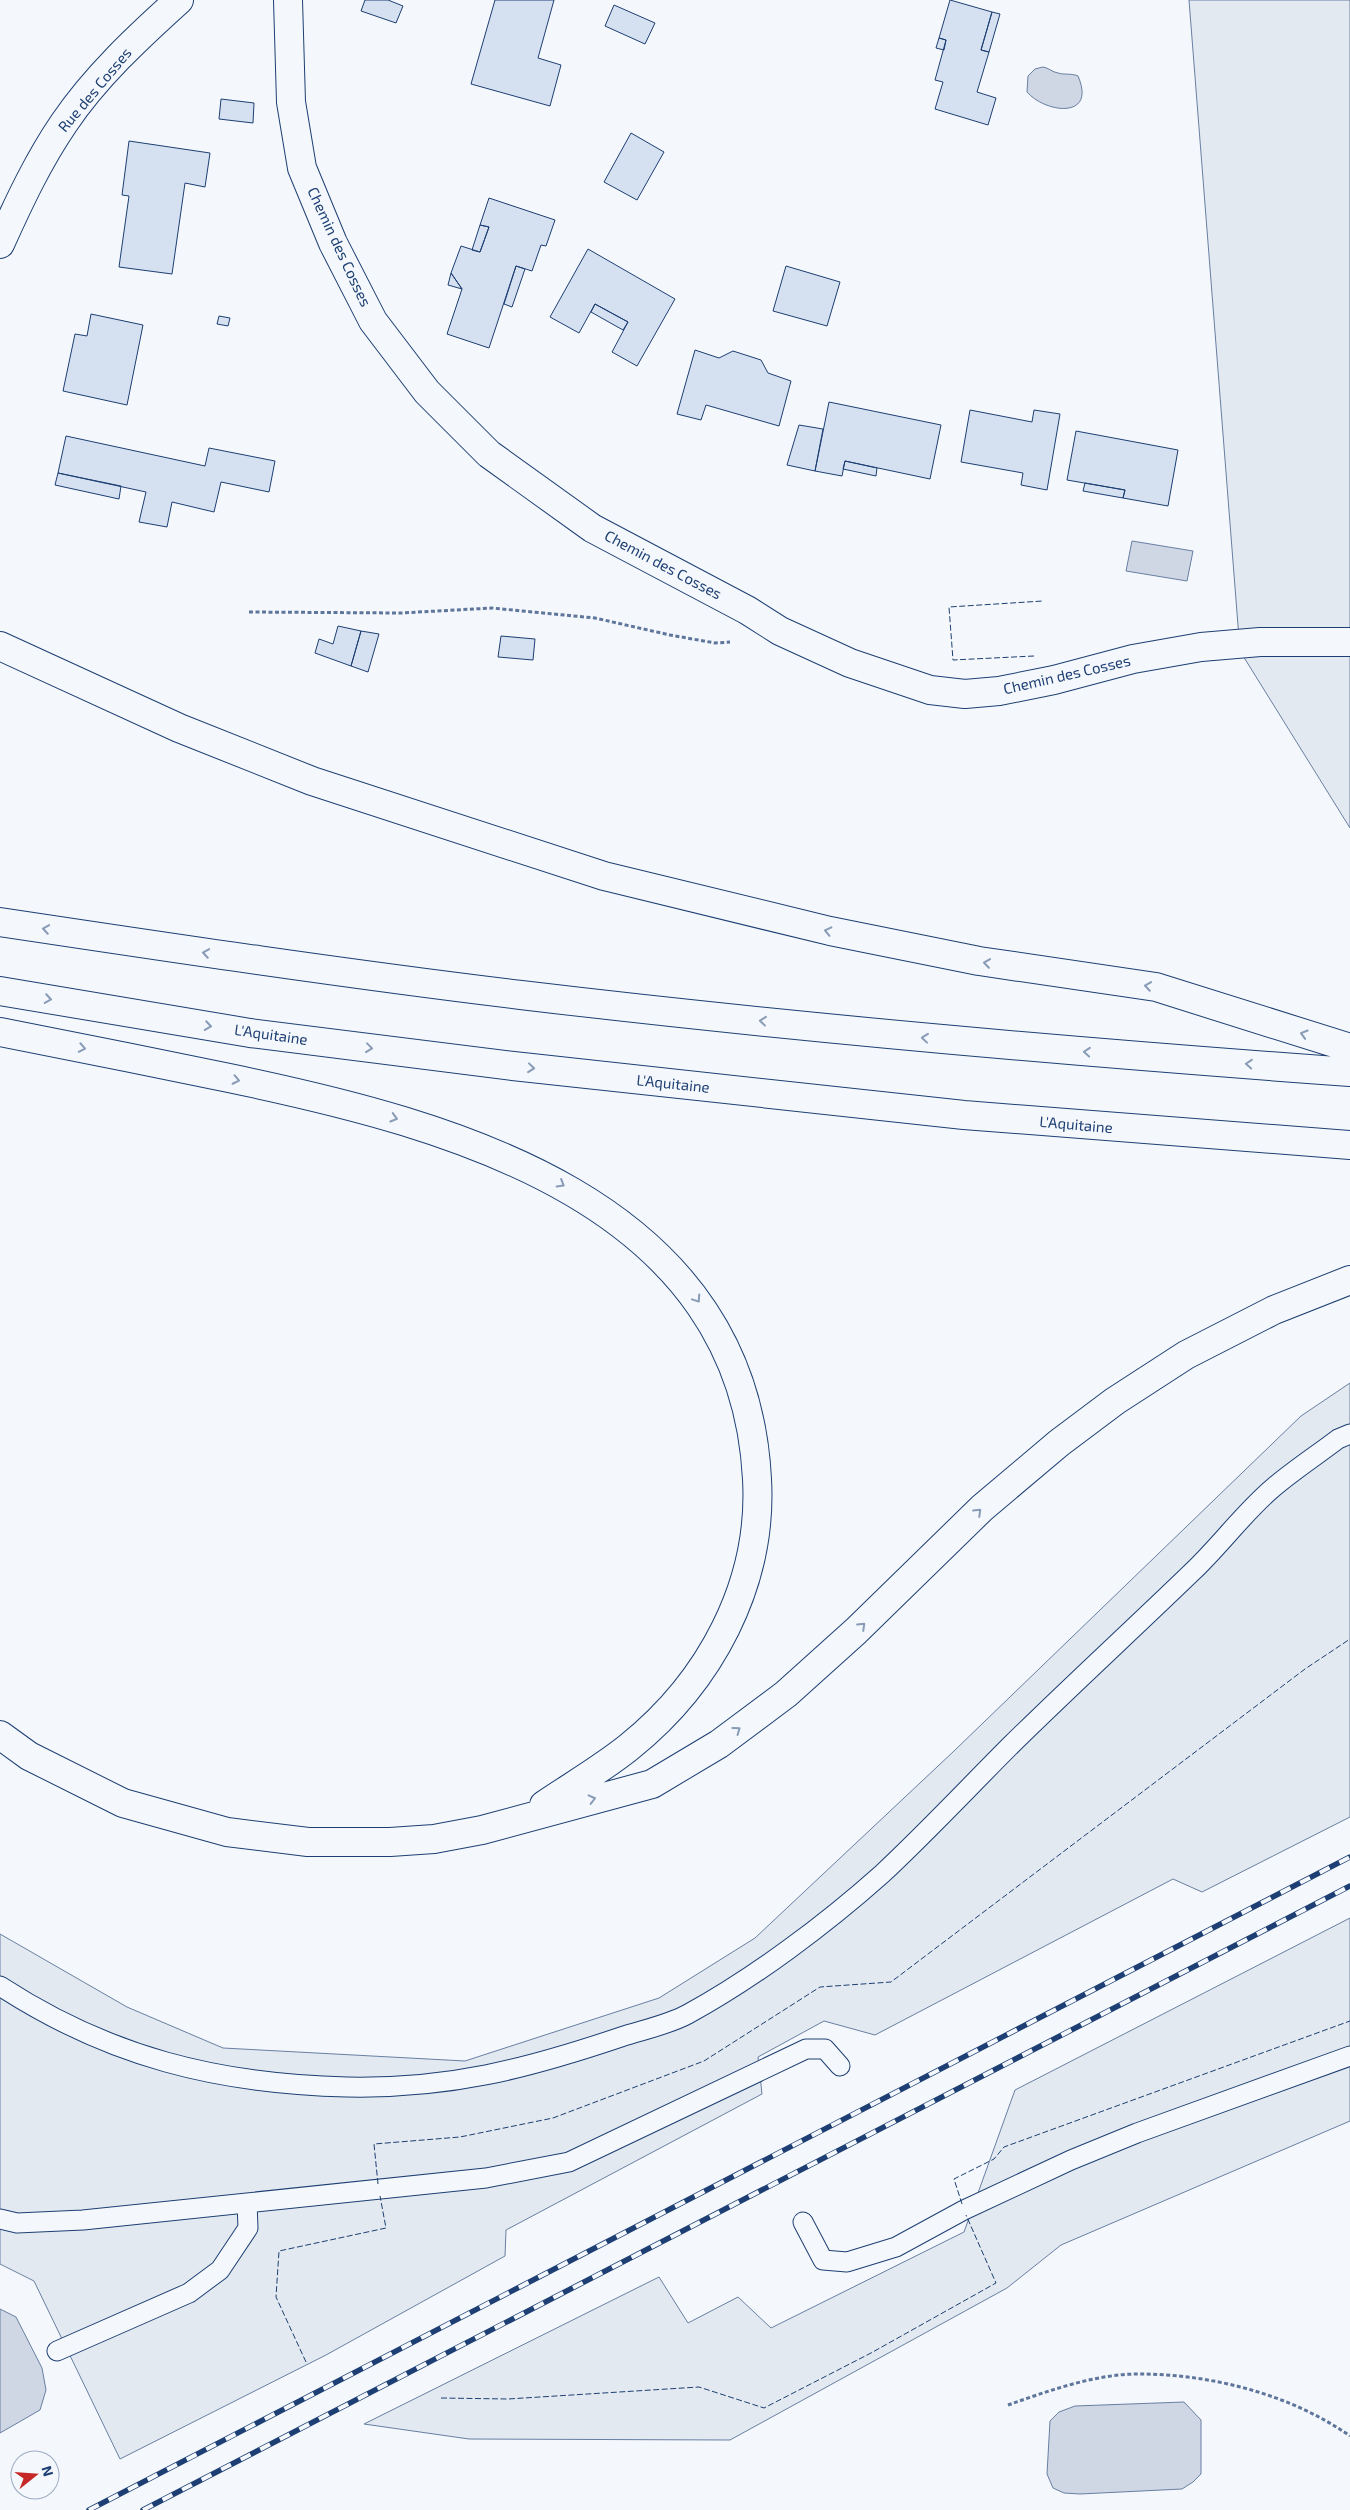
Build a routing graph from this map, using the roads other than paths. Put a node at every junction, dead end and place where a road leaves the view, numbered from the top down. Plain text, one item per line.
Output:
1 (179, 0) edge
2 (288, 0) edge
3 (0, 244) edge
4 (1350, 642) edge
5 (0, 646) edge
6 (0, 922) edge
7 (0, 991) edge
8 (0, 1032) edge
9 (1350, 1048) edge
10 (1350, 1072) edge
11 (1350, 1145) edge
12 (1350, 1280) edge
13 (1350, 1434) edge
14 (0, 1735) edge
15 (528, 1816) junction
16 (0, 1986) edge
17 (1350, 2056) edge
18 (840, 2066) dead end
19 (247, 2203) junction
20 (0, 2219) edge
21 (803, 2222) dead end
22 (57, 2351) dead end

1 - 3 main road, Rue des Cosses
2 - 4 main road, Chemin des Cosses
9 -> 5 main road
10 -> 6 main road
7 -> 11 main road, L'Aquitaine
8 -> 15 main road
15 -> 12 main road
13 - 16 lane
14 - 15 main road
17 - 21 lane
18 - 19 lane
19 - 20 lane
19 - 22 lane

